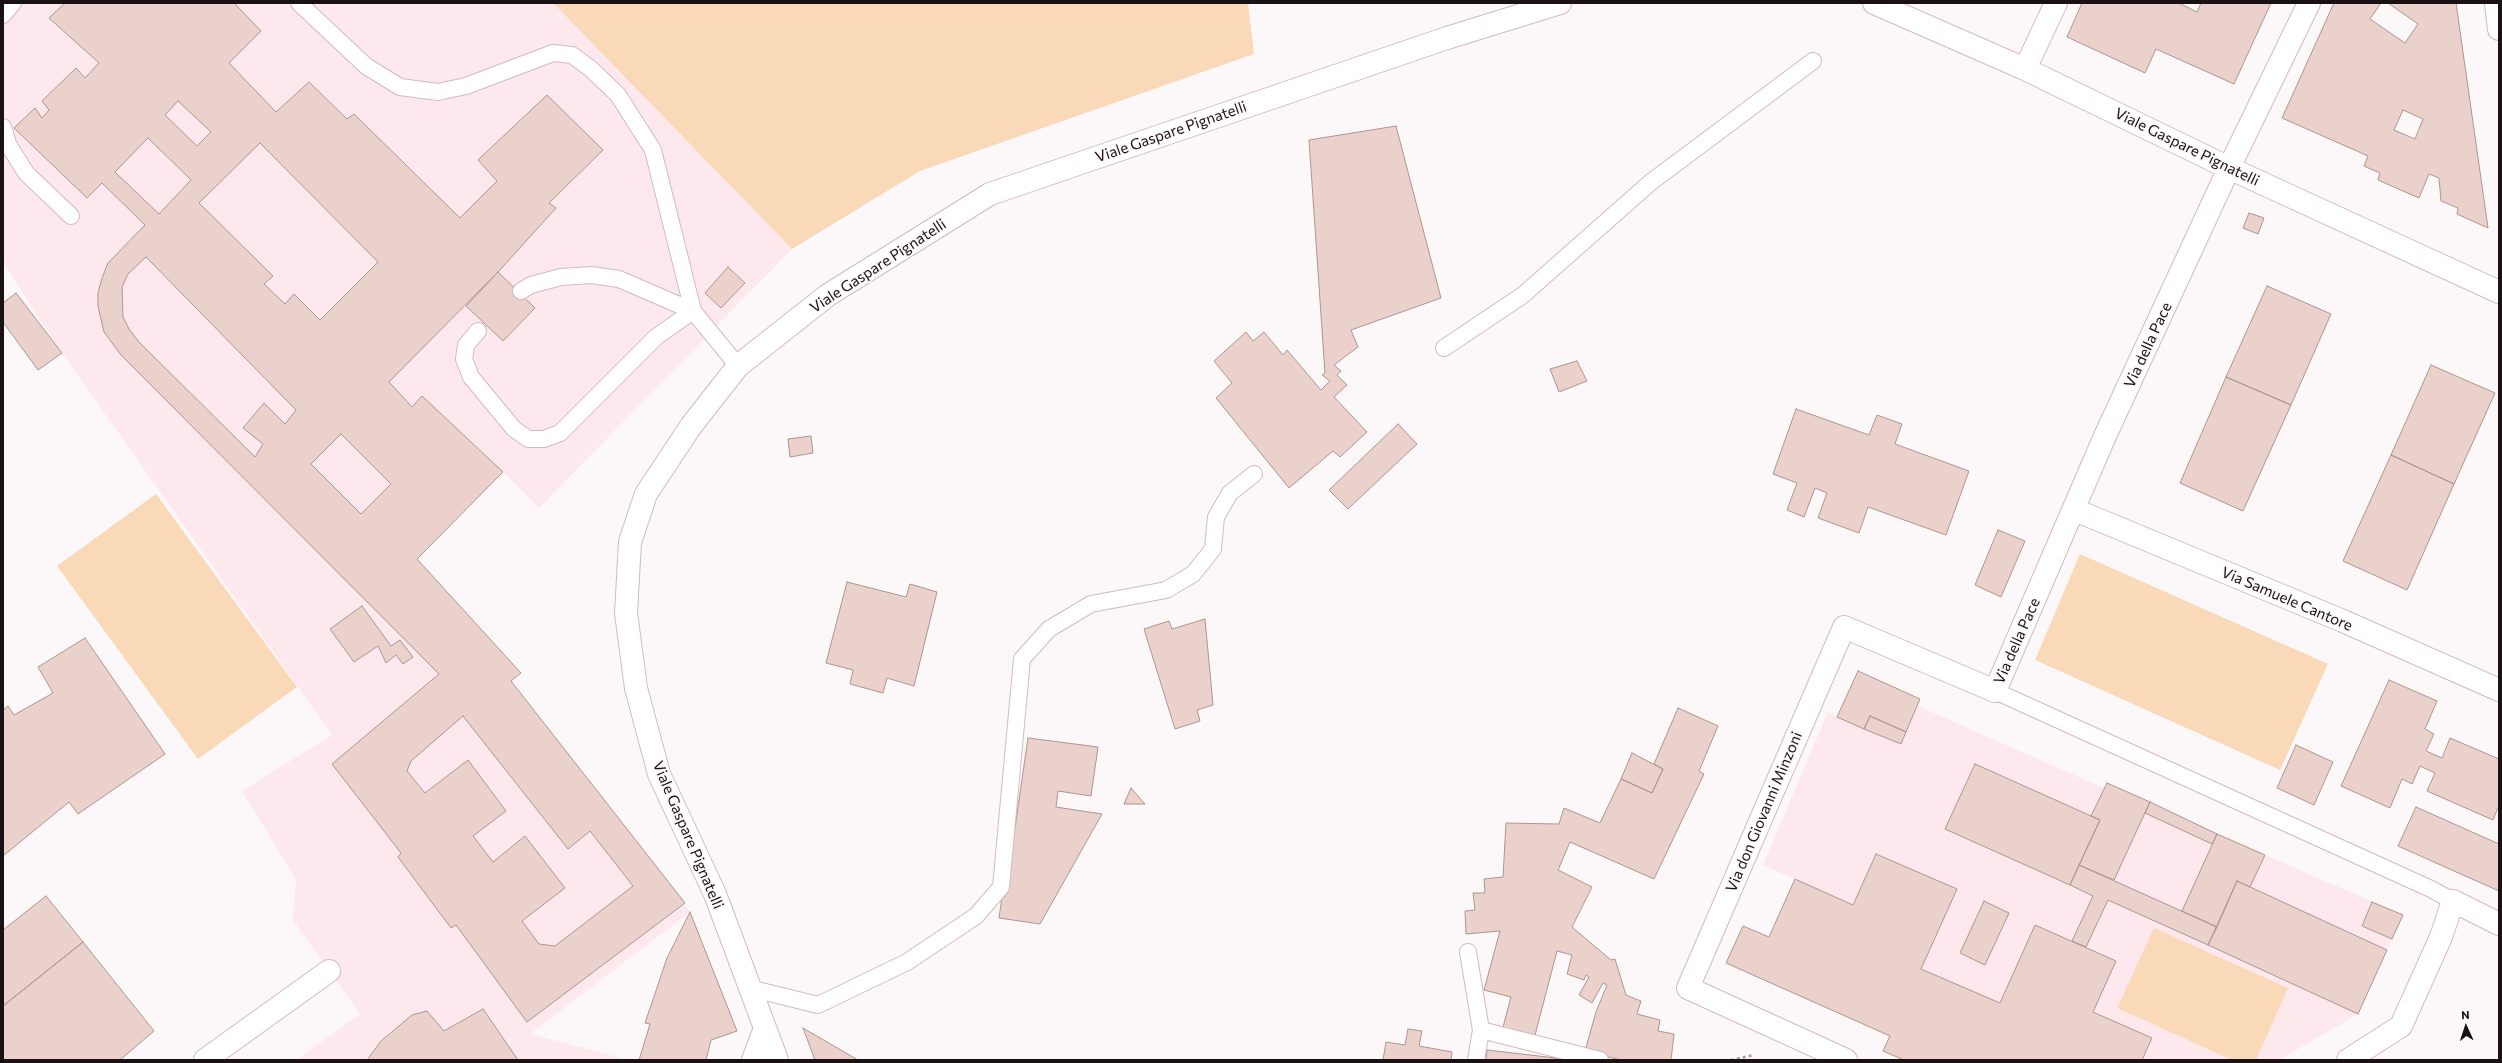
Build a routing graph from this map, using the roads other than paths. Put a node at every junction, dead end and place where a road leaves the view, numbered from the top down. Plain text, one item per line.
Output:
1 (13, 3) edge
2 (299, 3) edge
3 (1560, 3) edge
4 (1874, 3) edge
5 (2056, 3) edge
6 (2309, 3) edge
7 (2496, 3) edge
8 (3, 15) edge
9 (2499, 29) edge
10 (1813, 61) dead end
11 (2025, 69) junction
12 (3, 128) edge
13 (2229, 168) junction
14 (71, 216) dead end
15 (521, 291) dead end
16 (2499, 292) edge
17 (692, 311) junction
18 (478, 331) dead end
19 (1444, 348) dead end
20 (738, 366) junction
21 (1254, 474) dead end
22 (2075, 510) junction
23 (2499, 690) edge
24 (1995, 691) junction
25 (2453, 901) junction
26 (2499, 924) edge
27 (1468, 952) dead end
28 (329, 971) dead end
29 (749, 988) junction
30 (765, 1028) junction
31 (1481, 1030) junction
32 (205, 1060) edge
33 (753, 1060) edge
34 (777, 1060) edge
35 (1476, 1060) edge
36 (1600, 1060) edge
37 (1846, 1060) edge
38 (2348, 1060) edge

1 - 8 lane
2 - 17 lane
3 - 20 street, Viale Gaspare Pignatelli
4 - 11 street, Viale Gaspare Pignatelli
5 - 11 street
6 - 13 street, Via della Pace
7 - 9 street
10 - 19 lane
11 - 13 street, Viale Gaspare Pignatelli
12 - 14 lane
13 - 16 street, Viale Gaspare Pignatelli
13 - 22 street, Via della Pace
15 - 17 lane
17 - 18 lane
17 - 20 lane
20 - 29 street, Viale Gaspare Pignatelli
21 - 29 lane
22 - 23 street, Via Samuele Cantore
22 - 24 street, Via della Pace
24 - 25 lane
24 - 37 street, Via don Giovanni Minzoni
25 - 26 street
25 - 38 street
27 - 31 lane
28 - 32 street
29 - 30 street, Viale Gaspare Pignatelli
30 - 33 street
30 - 34 street, Viale Gaspare Pignatelli
31 - 35 lane
31 - 36 lane

